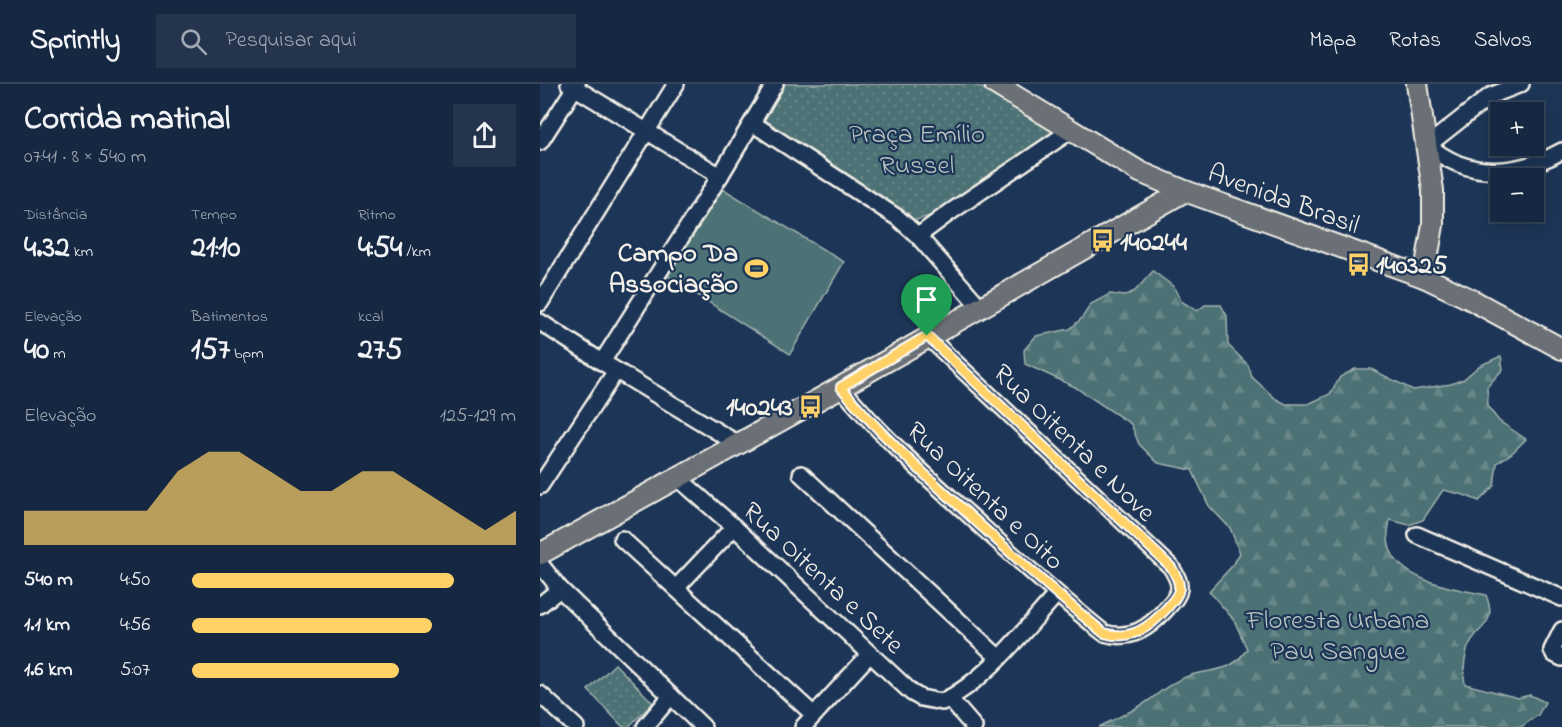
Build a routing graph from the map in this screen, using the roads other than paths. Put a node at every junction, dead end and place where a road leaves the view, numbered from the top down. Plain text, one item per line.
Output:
1 (676, 84) edge
2 (775, 84) edge
3 (1418, 84) edge
4 (1521, 84) edge
5 (573, 85) edge
6 (998, 85) edge
7 (752, 123) junction
8 (647, 131) junction
9 (1070, 131) junction
10 (540, 142) edge
11 (1428, 145) junction
12 (1562, 151) edge
13 (720, 176) junction
14 (1185, 191) junction
15 (918, 236) junction
16 (1424, 278) junction
17 (540, 303) edge
18 (980, 307) junction
19 (540, 322) edge
20 (927, 336) junction
21 (1562, 349) edge
22 (602, 363) junction
23 (616, 371) junction
24 (841, 387) junction
25 (738, 444) junction
26 (801, 474) dead end
27 (677, 477) junction
28 (540, 486) edge
29 (734, 527) junction
30 (1417, 536) dead end
31 (622, 539) dead end
32 (540, 554) edge
33 (540, 564) edge
34 (676, 588) junction
35 (561, 589) junction
36 (1056, 595) junction
37 (1562, 598) edge
38 (540, 605) edge
39 (1562, 630) edge
40 (1104, 633) joint
41 (870, 654) junction
42 (999, 658) junction
43 (1562, 658) edge
44 (540, 694) edge
45 (671, 696) junction
46 (946, 700) junction
47 (814, 715) junction
48 (576, 727) edge
49 (645, 727) edge
50 (703, 727) edge
51 (803, 727) edge
52 (974, 727) edge

1 - 8 street
2 - 7 street
3 - 11 main road
4 - 11 street
5 - 8 street
5 - 10 street
6 - 9 main road, Avenida Brasil
7 - 13 street
7 - 15 street
8 - 13 street
8 - 17 street
9 - 14 main road, Avenida Brasil
9 - 15 street
11 - 12 street
11 - 16 main road
13 - 22 street
14 - 16 main road, Avenida Brasil
14 - 18 main road
15 - 18 street
16 - 21 main road, Avenida Brasil
18 - 20 main road
19 - 22 street
20 - 24 main road
20 - 40 street, Rua Oitenta e Nove
22 - 23 street
23 - 25 street
23 - 28 street
24 - 25 main road
24 - 36 street, Rua Oitenta e Oito
25 - 27 main road
26 - 42 street
27 - 29 street, Rua Oitenta e Sete
27 - 32 main road
29 - 34 street
29 - 41 street, Rua Oitenta e Sete
30 - 37 street
31 - 34 street
33 - 35 street
34 - 47 street
35 - 38 street
35 - 45 street
36 - 40 street, Rua Oitenta e Oito
36 - 42 street
39 - 43 street
41 - 46 street, Rua Oitenta e Sete
41 - 47 street
42 - 46 street
44 - 48 street
45 - 49 street
45 - 50 street
46 - 52 street
47 - 51 street

